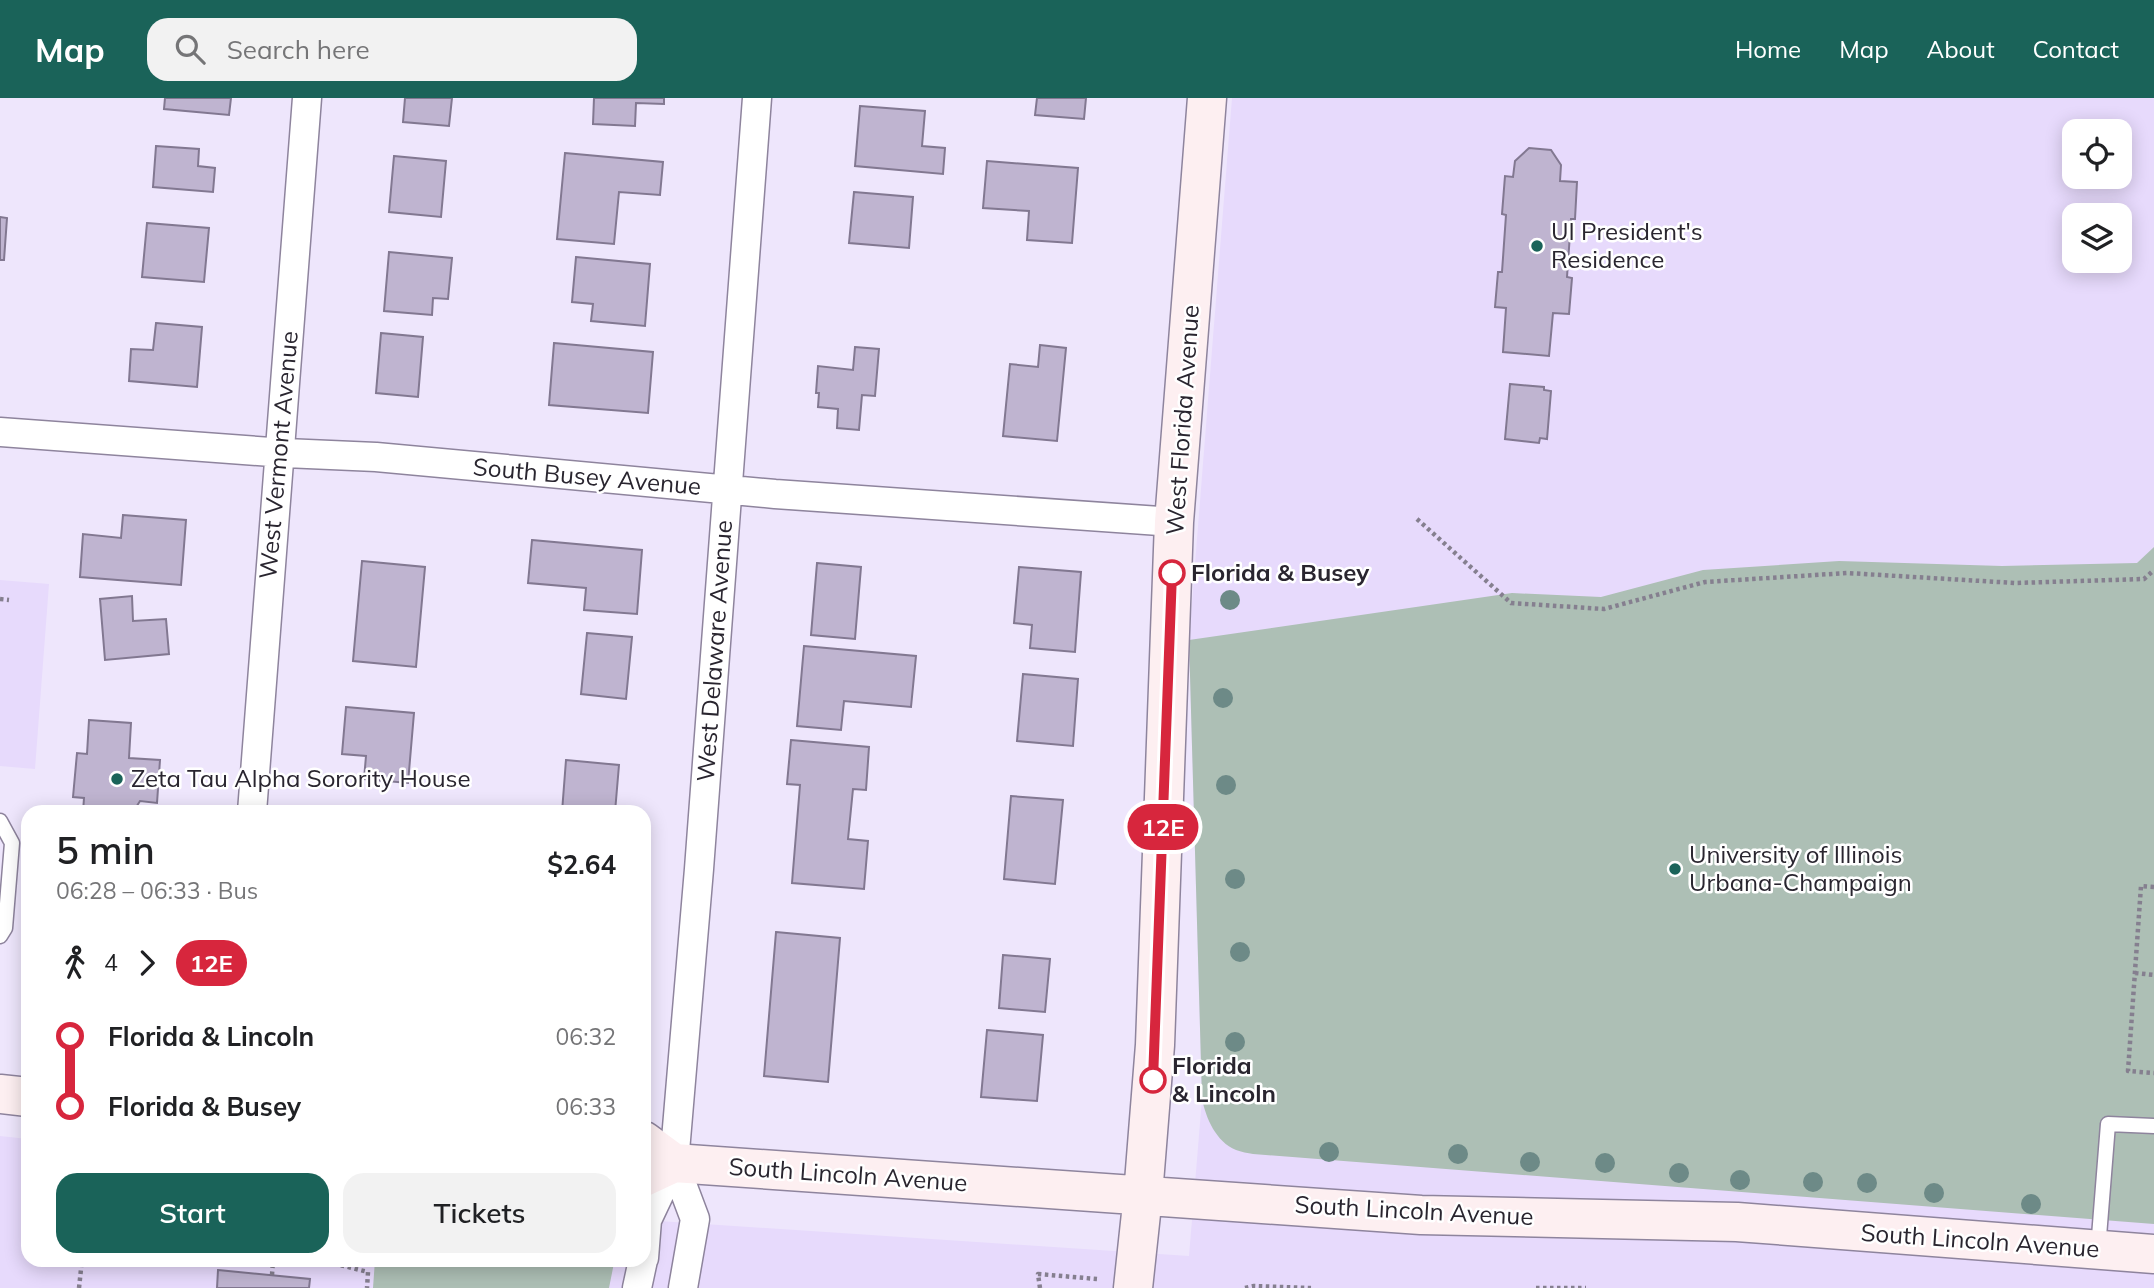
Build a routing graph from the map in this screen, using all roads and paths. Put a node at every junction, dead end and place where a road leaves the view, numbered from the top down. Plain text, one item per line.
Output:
1 (307, 98) edge
2 (757, 98) edge
3 (1207, 98) edge
4 (0, 432) edge
5 (279, 452) junction
6 (727, 490) junction
7 (1417, 519) dead end
8 (1174, 522) junction
9 (2154, 570) edge
10 (0, 599) edge
11 (9, 600) dead end
12 (252, 805) edge
13 (0, 821) edge
14 (2154, 887) edge
15 (0, 936) edge
16 (2135, 973) junction
17 (2154, 975) edge
18 (2154, 1073) edge
19 (0, 1094) edge
20 (21, 1096) edge
21 (2154, 1126) edge
22 (654, 1160) edge
23 (651, 1186) edge
24 (1143, 1195) junction
25 (2098, 1250) junction
26 (2154, 1254) edge
27 (81, 1267) edge
28 (273, 1267) edge
29 (348, 1267) edge
30 (642, 1267) edge
31 (272, 1275) dead end
32 (1075, 1276) dead end
33 (79, 1288) edge
34 (367, 1288) edge
35 (637, 1288) edge
36 (683, 1288) edge
37 (1040, 1288) edge
38 (1133, 1288) edge
39 (1245, 1288) edge
40 (1311, 1288) edge
41 (1536, 1288) edge
42 (1586, 1288) edge

1 - 5 street, West Vermont Avenue
2 - 6 street, West Delaware Avenue
3 - 8 main road, West Florida Avenue
4 - 5 street, South Busey Avenue
5 - 6 street, South Busey Avenue
5 - 12 street, West Vermont Avenue
6 - 8 street, South Busey Avenue
6 - 22 street, West Delaware Avenue
7 - 9 path
8 - 24 main road, West Florida Avenue
10 - 11 path
13 - 15 lane
14 - 16 path
16 - 17 path
16 - 18 path
19 - 20 main road
21 - 25 lane
22 - 23 street, West Delaware Avenue
22 - 24 main road, South Lincoln Avenue
22 - 36 street, West Delaware Avenue
24 - 25 main road, South Lincoln Avenue
24 - 38 main road, West Florida Avenue
25 - 26 main road, South Lincoln Avenue
27 - 33 path
28 - 31 path
29 - 34 path
30 - 35 street, West Delaware Avenue
32 - 37 path
39 - 40 path
41 - 42 path

